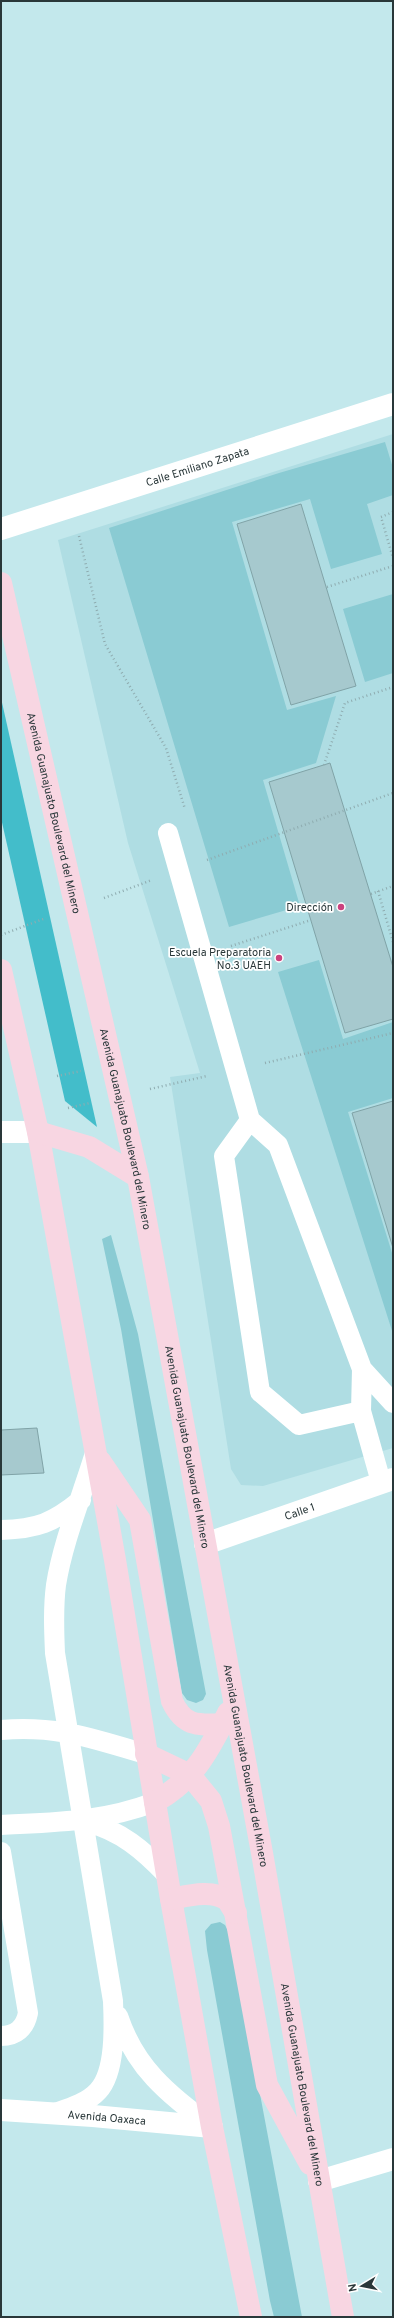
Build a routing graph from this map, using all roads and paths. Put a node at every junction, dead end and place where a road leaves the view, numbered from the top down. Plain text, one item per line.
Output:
1 (393, 404) edge
2 (72, 506) junction
3 (393, 512) edge
4 (1, 529) edge
5 (393, 558) edge
6 (393, 566) edge
7 (1, 583) edge
8 (327, 587) dead end
9 (393, 687) edge
10 (324, 765) dead end
11 (187, 814) dead end
12 (168, 833) dead end
13 (393, 886) edge
14 (378, 891) junction
15 (371, 894) dead end
16 (311, 920) dead end
17 (227, 939) dead end
18 (393, 942) edge
19 (1, 970) edge
20 (393, 1033) edge
21 (262, 1063) dead end
22 (83, 1070) dead end
23 (208, 1076) dead end
24 (53, 1077) dead end
25 (147, 1090) dead end
26 (93, 1102) dead end
27 (62, 1109) dead end
28 (250, 1120) junction
29 (1, 1132) edge
30 (38, 1132) junction
31 (138, 1177) junction
32 (362, 1369) junction
33 (393, 1403) edge
34 (361, 1411) junction
35 (95, 1453) junction
36 (387, 1480) edge
37 (81, 1500) junction
38 (1, 1530) edge
39 (205, 1544) junction
40 (234, 1701) junction
41 (223, 1724) junction
42 (1, 1730) edge
43 (68, 1731) junction
44 (146, 1754) junction
45 (190, 1775) junction
46 (155, 1802) junction
47 (83, 1821) junction
48 (1, 1825) edge
49 (1, 1852) edge
50 (167, 1875) junction
51 (171, 1899) junction
52 (236, 1913) junction
53 (113, 2001) junction
54 (1, 2036) edge
55 (4, 2109) edge
56 (53, 2114) junction
57 (212, 2127) junction
58 (393, 2159) edge
59 (319, 2181) junction
60 (251, 2317) edge
61 (343, 2317) edge

1 - 2 street, Calle Emiliano Zapata
2 - 4 street, Calle Emiliano Zapata
2 - 11 path
3 - 5 path
6 - 8 path
7 - 31 main road, Avenida Guanajuato Boulevard del Minero
9 - 10 path
12 - 28 lane
13 - 14 path
14 - 15 path
14 - 18 path
16 - 17 path
19 - 30 main road
20 - 21 path
22 - 24 path
23 - 25 path
26 - 27 path
28 - 32 lane
28 - 34 lane
29 - 30 street
30 - 31 main road
30 - 35 main road
31 - 39 main road, Avenida Guanajuato Boulevard del Minero
32 - 33 lane
32 - 34 lane
34 - 36 lane
35 - 37 lane
35 - 41 main road
35 - 44 main road
36 - 39 street, Calle 1
37 - 38 lane
37 - 43 lane
39 - 40 main road, Avenida Guanajuato Boulevard del Minero
40 - 41 main road
40 - 59 main road, Avenida Guanajuato Boulevard del Minero
41 - 45 main road
42 - 43 lane
43 - 44 lane
43 - 47 lane
44 - 45 main road
44 - 46 main road
45 - 46 main road
45 - 52 main road
46 - 47 lane
46 - 50 main road
47 - 48 lane
47 - 50 lane
47 - 53 lane
49 - 54 lane
50 - 51 main road
51 - 52 main road
51 - 57 main road
52 - 59 main road
53 - 56 lane
53 - 57 lane
55 - 56 street, Avenida Oaxaca
56 - 57 street, Avenida Oaxaca
57 - 60 main road
58 - 59 street
59 - 61 main road, Avenida Guanajuato Boulevard del Minero

